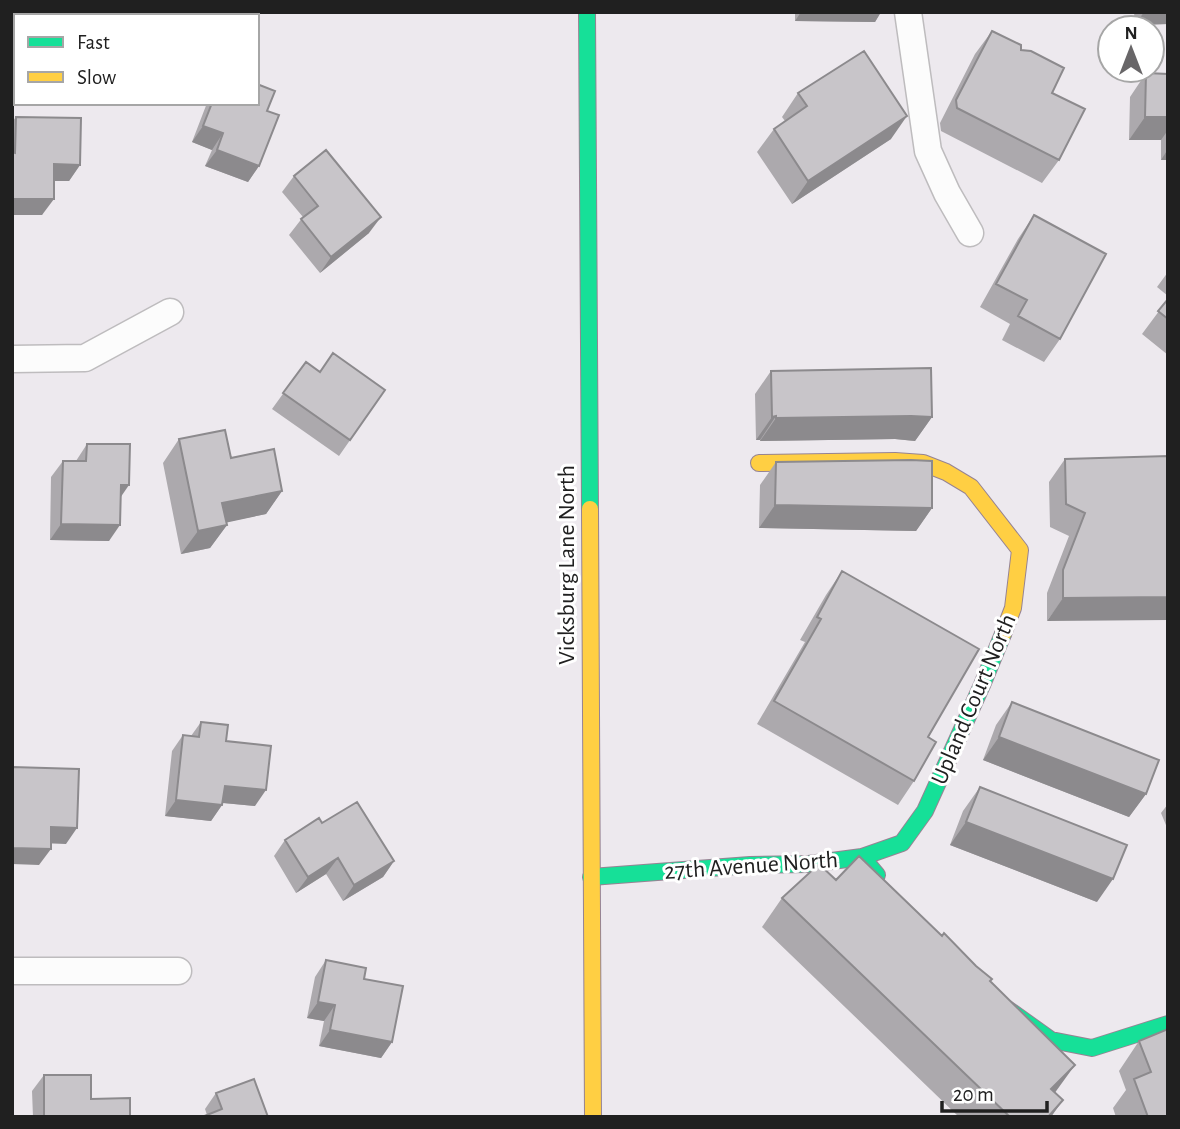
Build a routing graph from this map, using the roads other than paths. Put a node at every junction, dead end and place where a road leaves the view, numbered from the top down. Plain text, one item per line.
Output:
1 (587, 12) edge
2 (908, 12) edge
3 (970, 233) dead end
4 (170, 312) dead end
5 (12, 359) edge
6 (759, 463) dead end
7 (862, 857) junction
8 (591, 877) junction
9 (889, 888) edge
10 (12, 971) edge
11 (178, 971) dead end
12 (992, 997) edge
13 (1168, 1024) edge
14 (593, 1117) edge

1 - 8 street, Vicksburg Lane North
2 - 3 street
4 - 5 street
6 - 7 street, Upland Court North
7 - 8 street, 27th Avenue North
7 - 9 street, 27th Avenue North
8 - 14 street, Vicksburg Lane North
10 - 11 street
12 - 13 street

